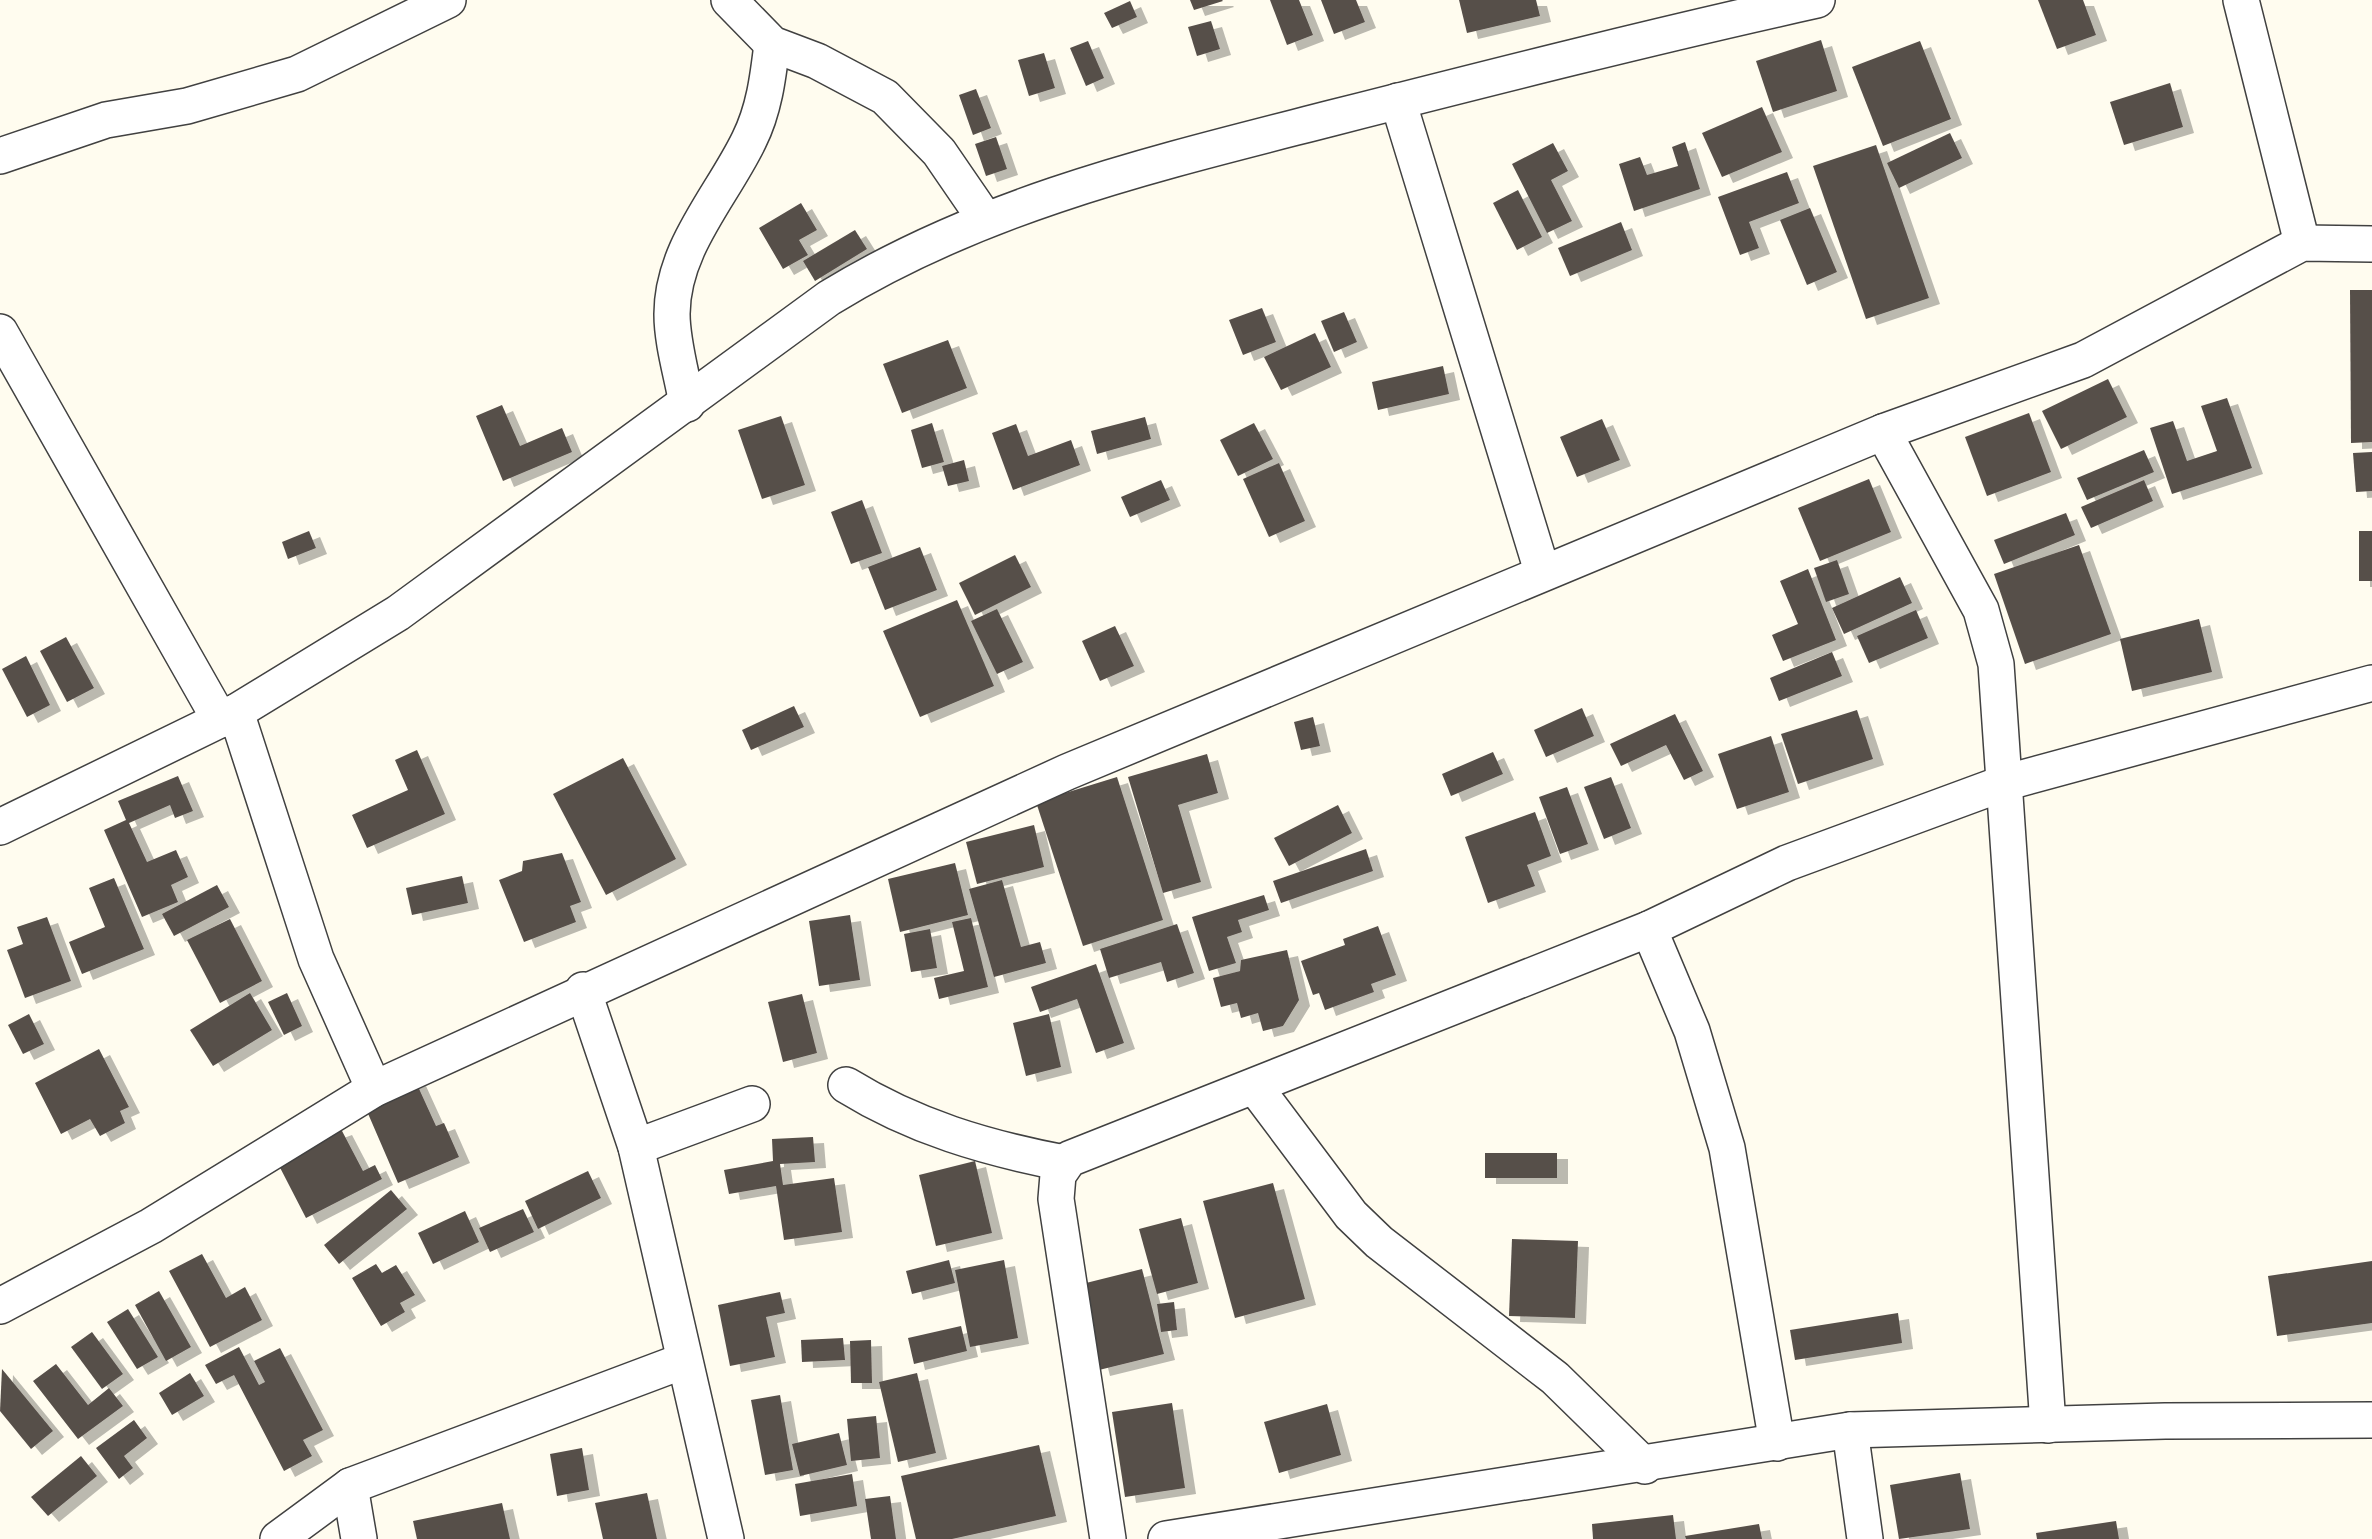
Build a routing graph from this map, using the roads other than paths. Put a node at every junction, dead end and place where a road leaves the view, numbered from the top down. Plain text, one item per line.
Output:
1 (448, 0) edge
2 (728, 0) edge
3 (1817, 0) edge
4 (2241, 0) edge
5 (772, 44) junction
6 (1398, 101) junction
7 (0, 156) edge
8 (985, 220) junction
9 (2302, 244) junction
10 (2372, 244) edge
11 (0, 332) edge
12 (687, 404) junction
13 (1883, 432) junction
14 (1542, 571) junction
15 (2372, 683) edge
16 (228, 716) junction
17 (2004, 783) junction
18 (0, 827) edge
19 (1649, 929) junction
20 (584, 990) junction
21 (846, 1085) dead end
22 (1254, 1086) junction
23 (374, 1089) junction
24 (752, 1104) dead end
25 (636, 1148) junction
26 (1064, 1163) junction
27 (0, 1306) edge
28 (682, 1361) junction
29 (2372, 1420) edge
30 (2048, 1425) junction
31 (1850, 1430) junction
32 (1776, 1443) junction
33 (1645, 1466) junction
34 (350, 1486) junction
35 (278, 1539) edge
36 (359, 1539) edge
37 (726, 1539) edge
38 (1108, 1539) edge
39 (1166, 1539) edge
40 (1864, 1539) edge

1 - 7 street
2 - 5 street
3 - 6 street
4 - 9 street
5 - 8 street
5 - 12 street
6 - 8 street
6 - 14 street
8 - 12 street
9 - 10 street
9 - 13 street
11 - 16 street
12 - 16 street
13 - 14 street
13 - 17 street
14 - 20 street
15 - 17 street
16 - 18 street
16 - 23 street
17 - 19 street
17 - 30 street
19 - 22 street
19 - 32 street
20 - 23 street
20 - 25 street
21 - 26 street
22 - 26 street
22 - 33 street
23 - 27 street
24 - 25 street
25 - 28 street
26 - 38 street
28 - 34 street
28 - 37 street
29 - 30 street
30 - 31 street
31 - 32 street
31 - 40 street
32 - 33 street
33 - 39 street
34 - 35 street
34 - 36 street

